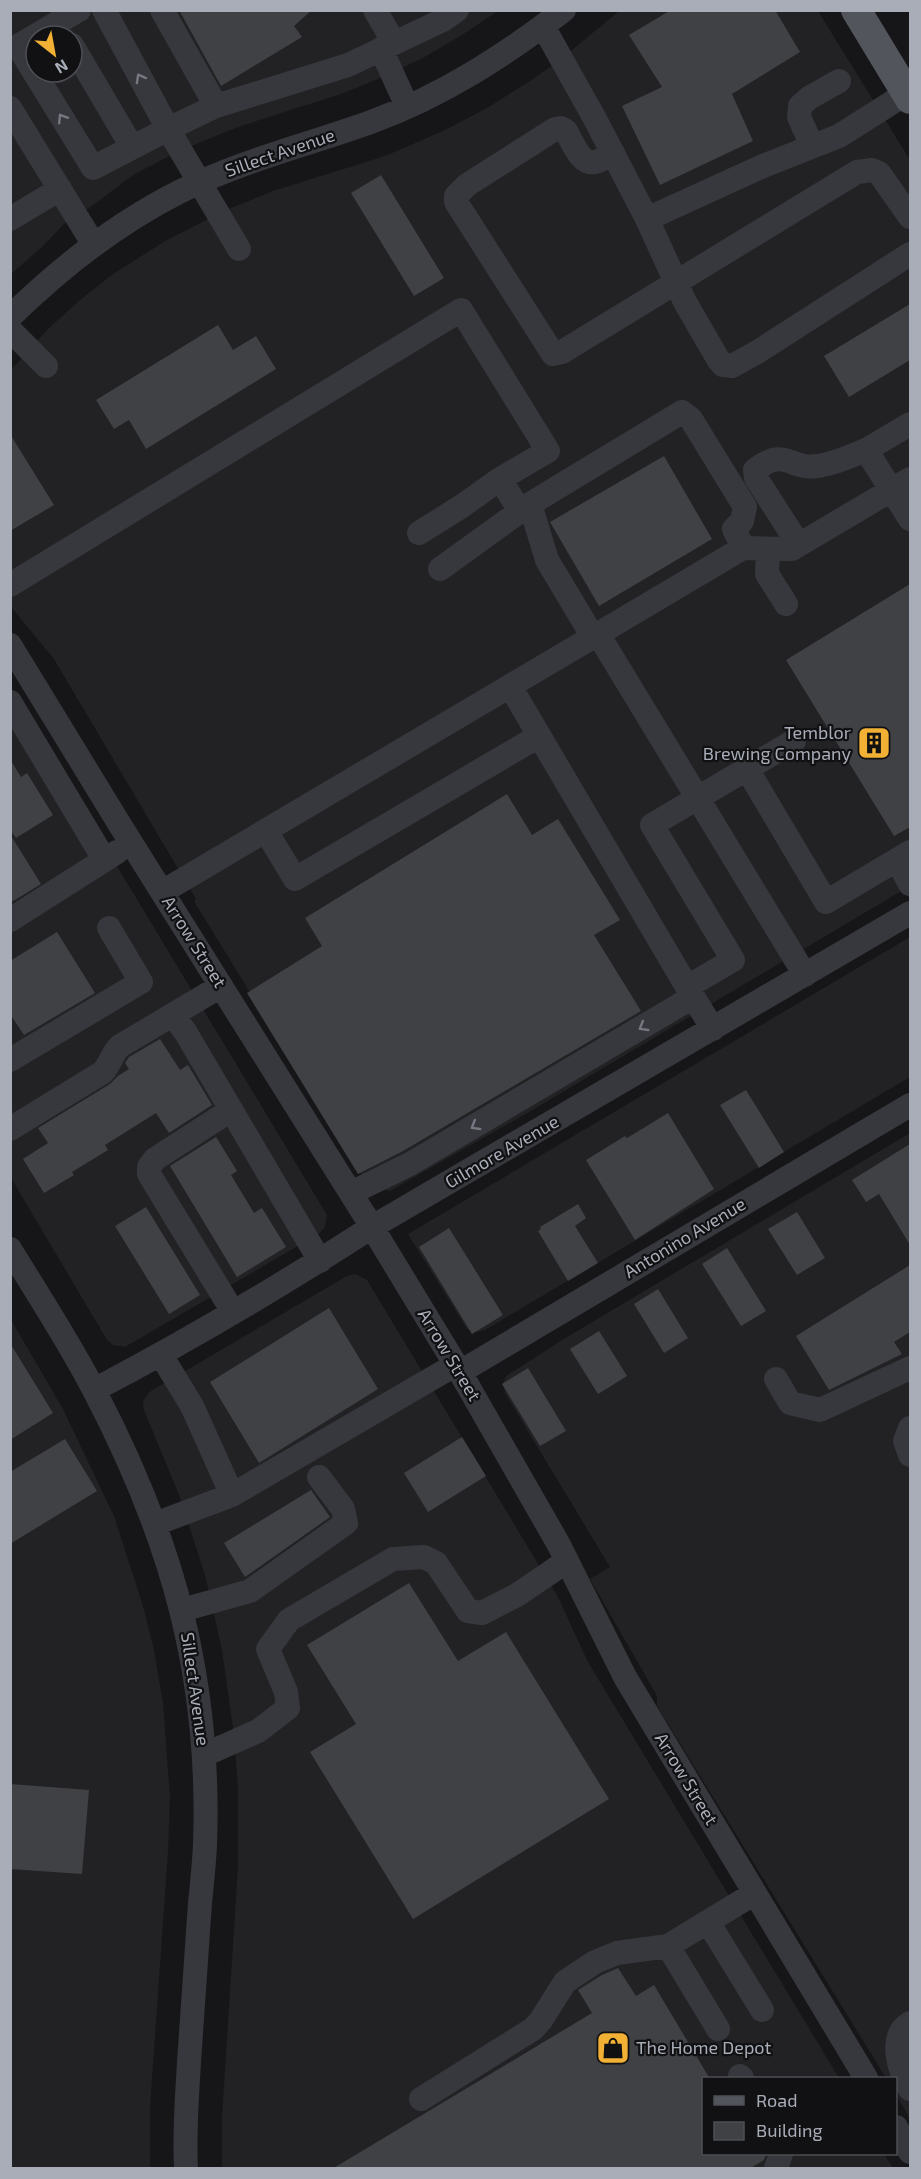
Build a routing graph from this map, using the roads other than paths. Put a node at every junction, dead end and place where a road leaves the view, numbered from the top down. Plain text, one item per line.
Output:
1 (104, 10) edge
2 (162, 10) edge
3 (375, 10) edge
4 (457, 10) edge
5 (564, 10) edge
6 (856, 10) edge
7 (68, 23) edge
8 (543, 26) junction
9 (388, 46) junction
10 (84, 65) edge
11 (839, 81) dead end
12 (909, 96) edge
13 (216, 106) junction
14 (407, 106) junction
15 (10, 108) edge
16 (168, 129) junction
17 (812, 146) junction
18 (132, 147) junction
19 (613, 153) junction
20 (201, 182) junction
21 (60, 189) junction
22 (910, 217) edge
23 (10, 219) edge
24 (647, 219) junction
25 (94, 244) junction
26 (239, 249) dead end
27 (910, 254) edge
28 (676, 282) junction
29 (10, 316) edge
30 (10, 330) edge
31 (46, 366) dead end
32 (910, 424) edge
33 (867, 450) junction
34 (500, 479) junction
35 (902, 484) edge
36 (525, 508) junction
37 (910, 519) edge
38 (419, 533) dead end
39 (799, 545) junction
40 (743, 548) junction
41 (768, 549) junction
42 (440, 569) dead end
43 (10, 585) edge
44 (786, 604) dead end
45 (595, 635) junction
46 (10, 645) edge
47 (510, 686) junction
48 (10, 702) edge
49 (539, 736) junction
50 (794, 741) dead end
51 (747, 769) junction
52 (697, 798) junction
53 (266, 831) junction
54 (132, 843) junction
55 (904, 856) edge
56 (105, 859) junction
57 (910, 884) edge
58 (162, 892) junction
59 (910, 914) edge
60 (10, 920) edge
61 (109, 928) dead end
62 (805, 975) junction
63 (221, 986) junction
64 (690, 992) junction
65 (173, 1015) junction
66 (713, 1029) junction
67 (10, 1060) edge
68 (910, 1105) edge
69 (231, 1110) junction
70 (10, 1129) edge
71 (351, 1193) junction
72 (372, 1227) junction
73 (10, 1249) edge
74 (320, 1261) junction
75 (233, 1312) junction
76 (161, 1355) junction
77 (458, 1368) junction
78 (910, 1368) edge
79 (776, 1379) dead end
80 (94, 1390) junction
81 (910, 1428) edge
82 (910, 1455) edge
83 (320, 1477) dead end
84 (232, 1496) junction
85 (155, 1524) junction
86 (567, 1561) junction
87 (182, 1610) junction
88 (204, 1755) junction
89 (755, 1893) junction
90 (708, 1922) junction
91 (668, 1946) junction
92 (762, 2010) dead end
93 (910, 2023) edge
94 (718, 2029) dead end
95 (865, 2077) edge
96 (910, 2089) edge
97 (421, 2099) dead end
98 (897, 2129) edge
99 (910, 2152) edge
100 (186, 2169) edge

16 -> 1 street
2 - 13 street
3 - 9 street
4 - 9 street
5 - 8 street, Sillect Avenue
6 - 12 main road
18 -> 7 street
8 - 14 street, Sillect Avenue
8 - 19 street
9 - 13 street
9 - 14 street
10 - 18 street
11 - 17 street
12 - 17 street
13 - 16 street
14 - 20 street, Sillect Avenue
15 - 21 street
16 - 18 street
16 - 20 street
17 - 24 street
19 - 24 street
19 - 28 street
20 - 25 street, Sillect Avenue
20 - 26 street
21 - 23 street
21 - 25 street
22 - 28 street
24 - 28 street
25 - 29 street, Sillect Avenue
27 - 28 street
30 - 31 street
32 - 33 street
33 - 35 street
33 - 39 street
34 - 36 street
34 - 38 street
34 - 43 street
35 - 37 street
35 - 39 street
36 - 40 street
36 - 42 street
36 - 45 street
39 - 41 street
40 - 41 street
40 - 45 street
41 - 44 street
45 - 47 street
45 - 52 street
46 - 54 street, Arrow Street
47 - 49 street
47 - 53 street
48 - 56 street
49 - 53 street
49 - 64 street
50 - 51 street
51 - 52 street
51 - 55 street
52 - 62 street
52 - 64 street
53 - 58 street
54 - 56 street
54 - 58 street, Arrow Street
55 - 57 street
56 - 60 street
58 - 63 street, Arrow Street
59 - 62 street, Gilmore Avenue
61 - 67 street
62 - 66 street, Gilmore Avenue
63 - 65 street
63 - 71 street, Arrow Street
64 - 66 street
64 -> 71 street
65 - 69 street
65 - 70 street
66 - 72 street, Gilmore Avenue
68 - 77 street, Antonino Avenue
69 - 74 street
69 - 75 street
71 - 72 street, Arrow Street
72 - 74 street, Gilmore Avenue
72 - 77 street, Arrow Street
73 - 80 street, Sillect Avenue
74 - 75 street, Gilmore Avenue
75 - 76 street, Gilmore Avenue
76 - 80 street, Gilmore Avenue
76 - 84 street
77 - 84 street, Antonino Avenue
77 - 86 street, Arrow Street
78 - 79 street
80 - 85 street, Sillect Avenue
81 - 82 street
83 - 87 street
84 - 85 street, Antonino Avenue
85 - 87 street, Sillect Avenue
86 - 88 street
86 - 89 street, Arrow Street
87 - 88 street, Sillect Avenue
88 - 100 street, Sillect Avenue
89 - 90 street
89 - 95 street, Arrow Street
90 - 91 street
90 - 92 street
91 - 94 street
91 - 97 street
93 - 96 street
98 - 99 street

